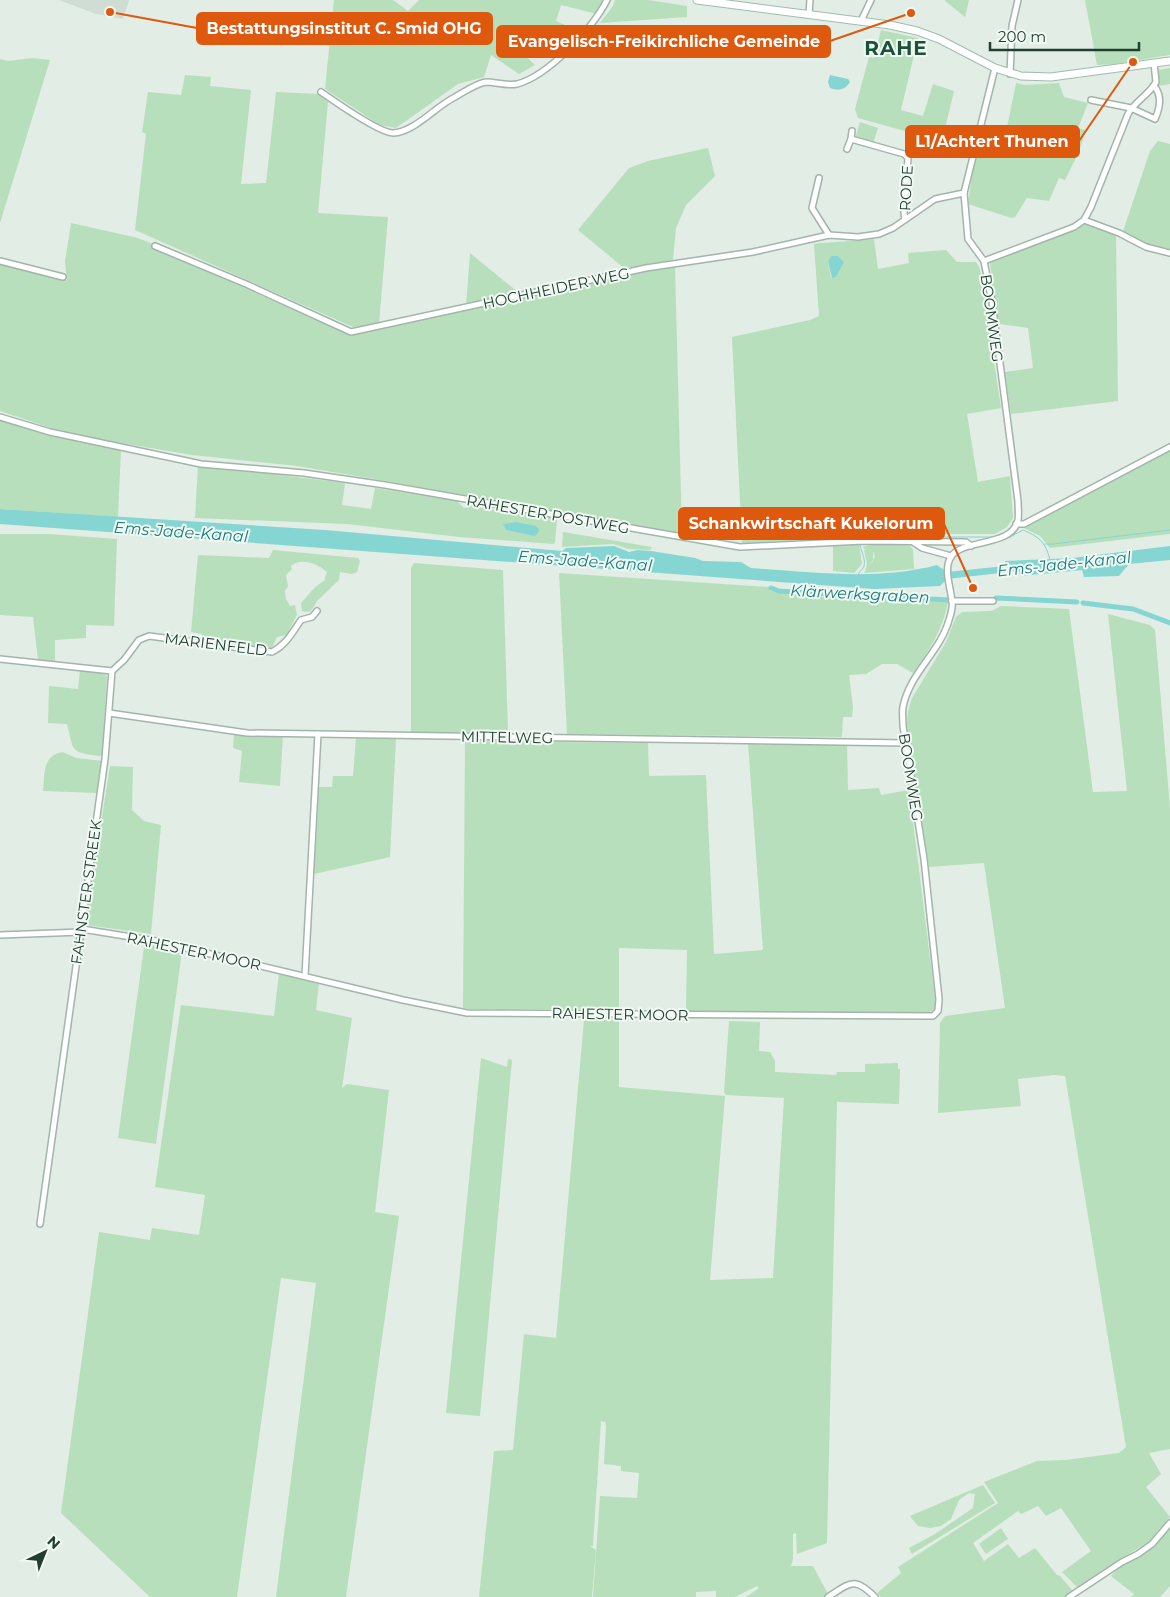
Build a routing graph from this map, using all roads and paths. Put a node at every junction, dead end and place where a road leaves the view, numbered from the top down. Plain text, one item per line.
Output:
1 (607, 0) edge
2 (698, 0) edge
3 (810, 0) edge
4 (870, 0) edge
5 (1018, 0) edge
6 (810, 14) junction
7 (861, 21) junction
8 (1170, 61) edge
9 (1154, 63) junction
10 (995, 68) junction
11 (1010, 74) junction
12 (1154, 86) junction
13 (321, 92) dead end
14 (1091, 100) dead end
15 (1131, 108) junction
16 (852, 131) dead end
17 (851, 139) junction
18 (847, 149) dead end
19 (819, 178) dead end
20 (964, 193) junction
21 (905, 219) junction
22 (1084, 220) junction
23 (829, 235) junction
24 (155, 246) dead end
25 (1170, 253) edge
26 (0, 260) edge
27 (984, 261) junction
28 (63, 277) dead end
29 (0, 417) edge
30 (1170, 447) edge
31 (1016, 524) junction
32 (913, 541) junction
33 (971, 546) junction
34 (951, 556) junction
35 (993, 601) dead end
36 (952, 602) junction
37 (317, 611) dead end
38 (0, 659) edge
39 (112, 671) junction
40 (109, 713) junction
41 (318, 734) junction
42 (906, 743) junction
43 (82, 931) junction
44 (0, 935) edge
45 (305, 976) junction
46 (938, 1011) joint
47 (40, 1224) dead end
48 (1170, 1523) edge
49 (828, 1597) edge
50 (875, 1597) edge
51 (1069, 1597) edge

1 - 13 street
2 - 6 main road
3 - 6 street
4 - 7 street
5 - 11 street
6 - 7 main road
7 - 10 main road
8 - 9 main road
9 - 11 main road
9 - 12 street
10 - 11 main road
10 - 20 street, BOOMWEG
12 - 15 street
12 - 15 street
14 - 15 street
15 - 22 street
16 - 17 street
17 - 18 street
17 - 21 street, RODE
19 - 23 street
20 - 21 street, HOCHHEIDER WEG
20 - 27 street, BOOMWEG
21 - 23 street, HOCHHEIDER WEG
22 - 25 street
22 - 27 street
23 - 24 street, HOCHHEIDER WEG
26 - 28 street
27 - 31 street, BOOMWEG
29 - 32 street, RAHESTER POSTWEG
30 - 31 street
31 - 33 street
32 - 33 street, RAHESTER POSTWEG
32 - 34 street
33 - 34 street
34 - 36 street, BOOMWEG
35 - 36 street
36 - 42 street, BOOMWEG
37 - 39 street, MARIENFELD
38 - 39 street
39 - 40 street, FAHNSTER STREEK
40 - 41 street, MITTELWEG
40 - 43 street, FAHNSTER STREEK
41 - 42 street, MITTELWEG
41 - 45 street
42 - 46 street, BOOMWEG
43 - 44 street, RAHESTER MOOR
43 - 45 street, RAHESTER MOOR
43 - 47 street, FAHNSTER STREEK
45 - 46 street, RAHESTER MOOR
48 - 51 street
49 - 50 street

